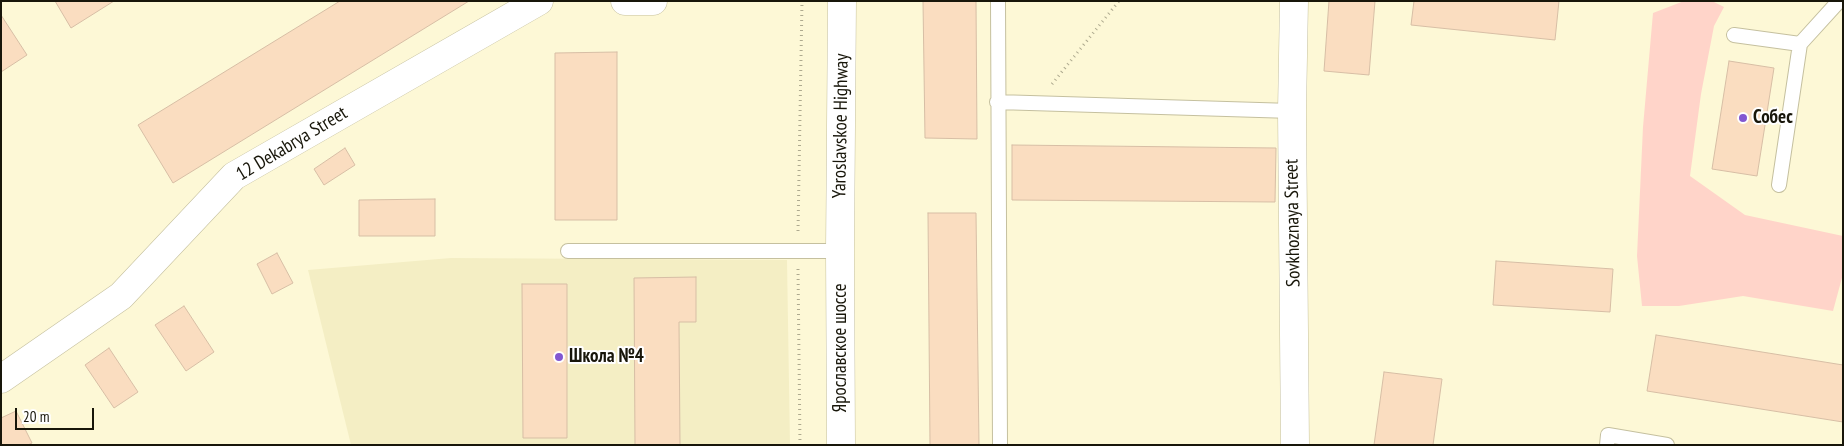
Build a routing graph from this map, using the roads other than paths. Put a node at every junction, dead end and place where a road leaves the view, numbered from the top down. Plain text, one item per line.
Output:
1 (539, 1) edge
2 (625, 1) edge
3 (653, 1) edge
4 (842, 1) edge
5 (998, 1) edge
6 (1294, 1) edge
7 (1839, 1) edge
8 (1734, 34) dead end
9 (1800, 44) junction
10 (997, 102) junction
11 (1292, 111) junction
12 (1778, 185) dead end
13 (568, 251) dead end
14 (840, 251) junction
15 (1, 379) edge
16 (841, 445) edge
17 (1000, 445) edge
18 (1295, 445) edge
19 (1607, 445) edge
20 (1667, 445) edge

1 - 15 street, 12 Dekabrya Street
2 - 3 street
4 - 14 street, Yaroslavskoe Highway
5 - 10 lane
6 - 11 street, Sovkhoznaya Street
7 - 9 lane
8 - 9 lane
9 - 12 lane
10 - 11 lane
10 - 17 lane
11 - 18 street, Sovkhoznaya Street
13 - 14 lane
14 - 16 street, Ярославское шоссе
19 - 20 lane

